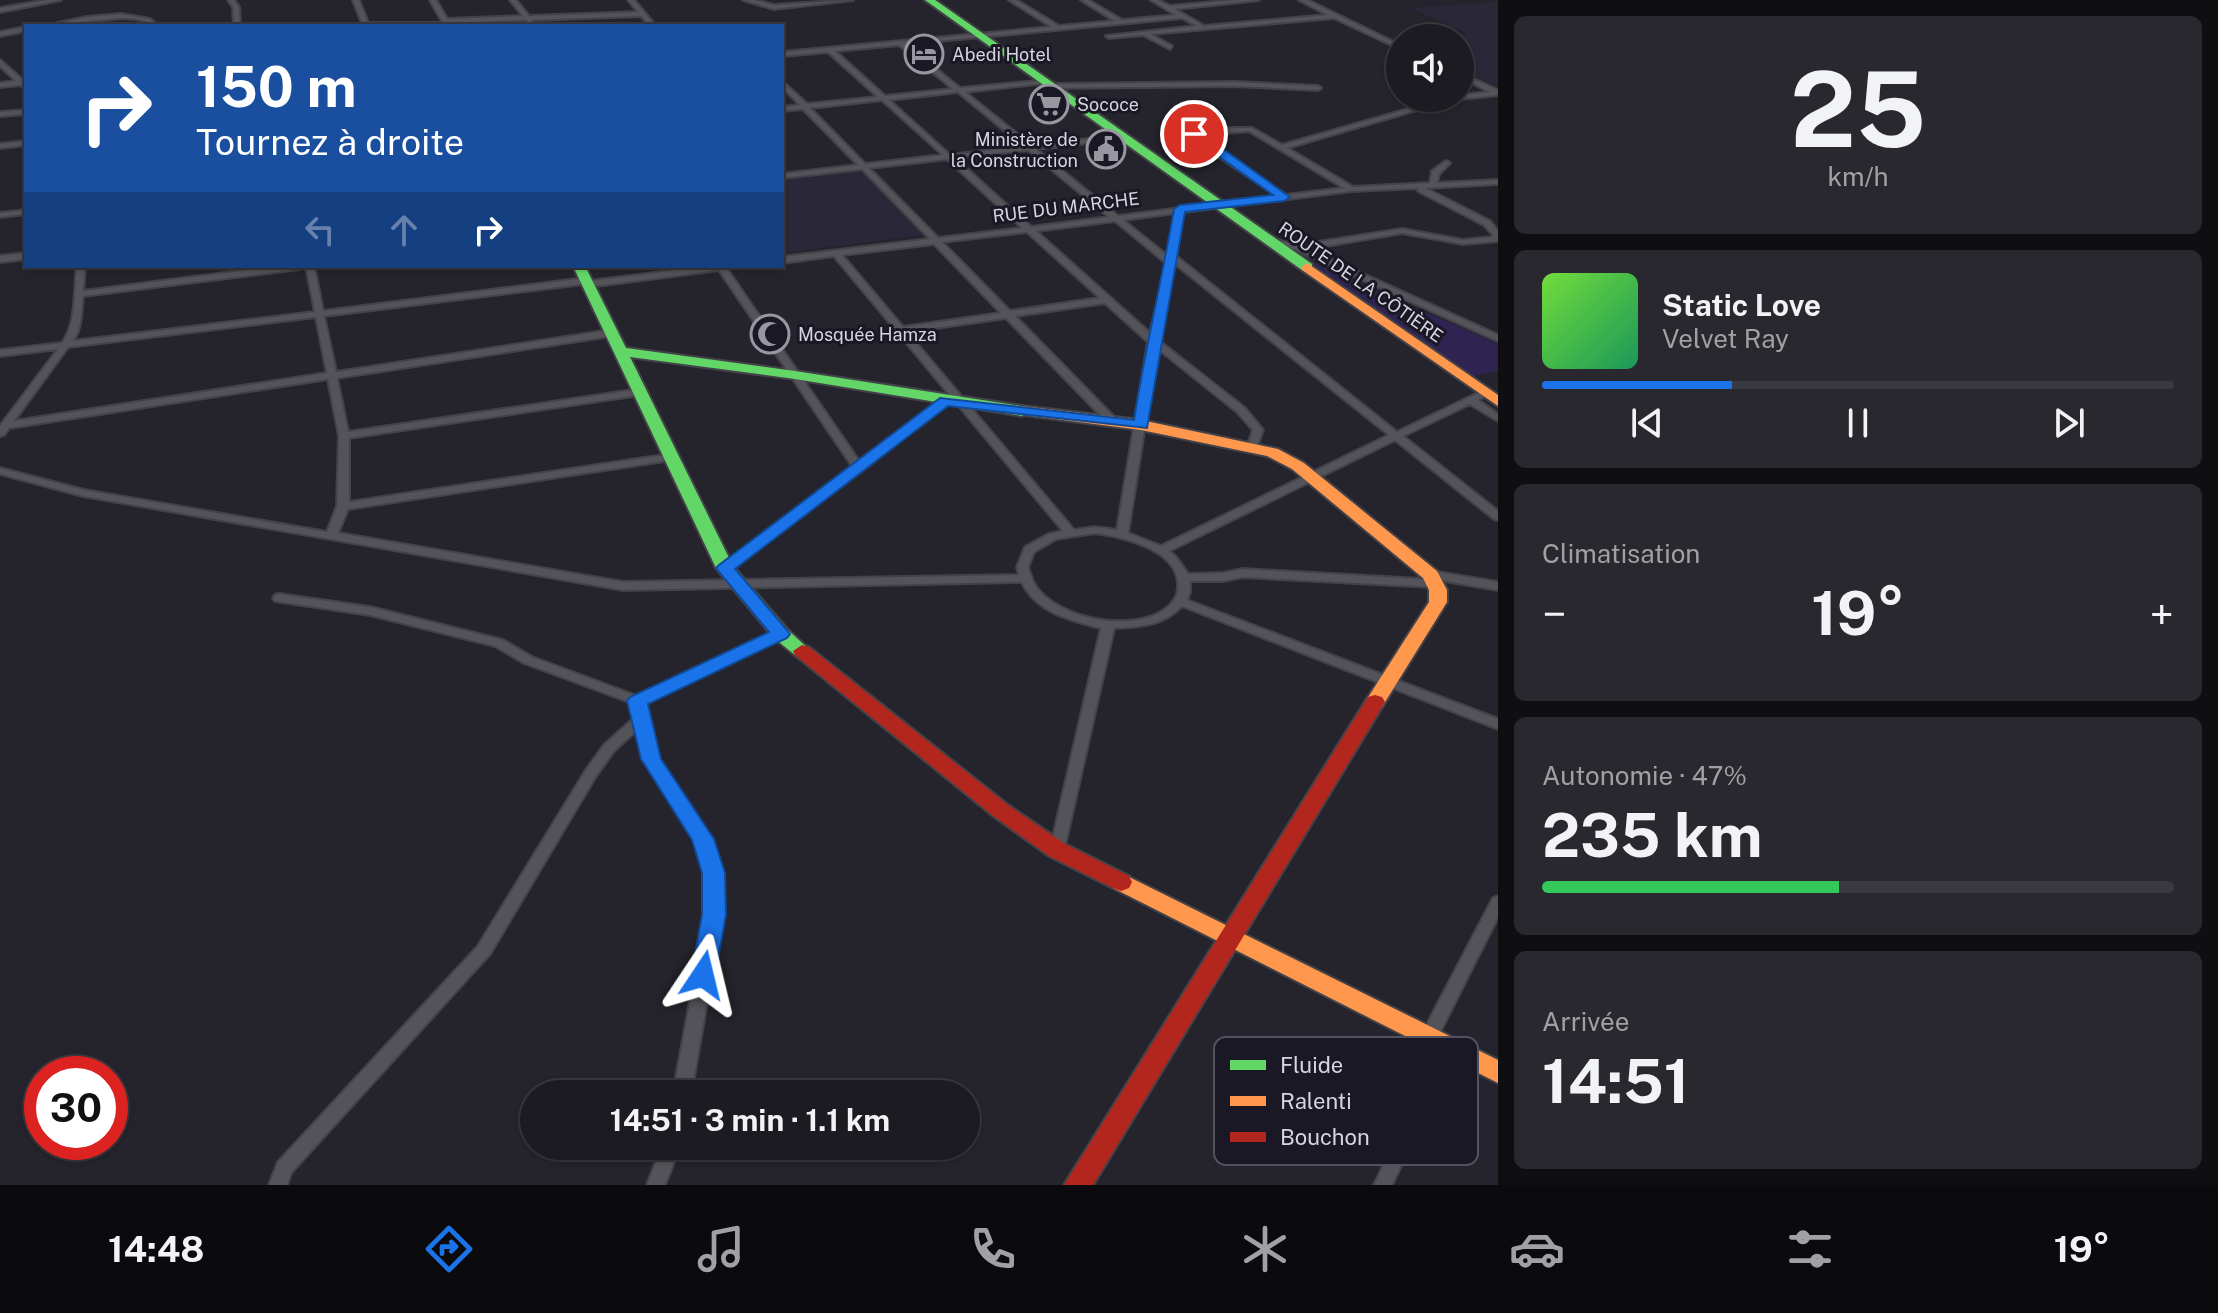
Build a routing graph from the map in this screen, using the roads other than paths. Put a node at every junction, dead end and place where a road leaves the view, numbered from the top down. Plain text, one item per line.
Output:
1 (58, 0) edge
2 (231, 0) edge
3 (356, 0) edge
4 (433, 0) edge
5 (513, 0) edge
6 (631, 0) edge
7 (746, 0) edge
8 (850, 0) edge
9 (929, 0) edge
10 (1012, 0) edge
11 (1084, 0) edge
12 (1154, 0) edge
13 (1256, 0) edge
14 (1318, 0) edge
15 (1304, 1) edge
16 (1170, 8) junction
17 (0, 10) edge
18 (643, 14) junction
19 (1183, 16) junction
20 (1335, 16) junction
21 (531, 22) edge
22 (1121, 22) junction
23 (72, 24) edge
24 (154, 24) edge
25 (237, 24) edge
26 (365, 24) edge
27 (447, 24) edge
28 (651, 24) edge
29 (1058, 28) junction
30 (1204, 28) junction
31 (24, 29) edge
32 (0, 34) edge
33 (1144, 34) junction
34 (979, 35) junction
35 (1109, 36) dead end
36 (1386, 40) edge
37 (901, 43) junction
38 (1170, 47) dead end
39 (830, 50) junction
40 (784, 54) edge
41 (0, 62) edge
42 (1474, 82) edge
43 (1049, 84) junction
44 (0, 85) edge
45 (23, 85) edge
46 (784, 85) edge
47 (1318, 88) dead end
48 (960, 90) junction
49 (1498, 93) edge
50 (1474, 96) edge
51 (883, 99) junction
52 (806, 107) junction
53 (1186, 108) dead end
54 (784, 109) edge
55 (24, 112) edge
56 (1397, 112) edge
57 (0, 114) edge
58 (1220, 130) junction
59 (1123, 137) junction
60 (24, 143) edge
61 (0, 146) edge
62 (1033, 147) junction
63 (1283, 147) junction
64 (949, 157) junction
65 (1446, 163) dead end
66 (864, 167) junction
67 (784, 176) edge
68 (1498, 182) edge
69 (1433, 186) junction
70 (1418, 187) junction
71 (1352, 189) junction
72 (1284, 197) junction
73 (1217, 204) junction
74 (1180, 209) junction
75 (24, 212) edge
76 (0, 215) edge
77 (1116, 217) junction
78 (1498, 218) edge
79 (1481, 219) junction
80 (1029, 228) junction
81 (935, 240) junction
82 (1266, 240) junction
83 (1299, 248) junction
84 (836, 253) junction
85 (24, 256) edge
86 (0, 259) edge
87 (784, 260) edge
88 (1172, 260) junction
89 (81, 268) edge
90 (283, 268) edge
91 (310, 268) edge
92 (699, 268) edge
93 (725, 268) edge
94 (584, 277) edge
95 (79, 294) junction
96 (1107, 300) junction
97 (322, 314) junction
98 (1008, 315) junction
99 (902, 330) junction
100 (611, 333) junction
101 (1498, 338) edge
102 (1153, 341) junction
103 (66, 345) junction
104 (621, 352) junction
105 (0, 353) edge
106 (332, 375) junction
107 (795, 375) junction
108 (640, 392) junction
109 (1484, 398) edge
110 (945, 401) junction
111 (965, 404) junction
112 (1498, 418) edge
113 (1112, 421) junction
114 (1141, 425) junction
115 (3, 429) edge
116 (344, 436) junction
117 (1397, 438) junction
118 (1252, 447) junction
119 (671, 457) junction
120 (859, 468) junction
121 (0, 471) edge
122 (1311, 478) junction
123 (343, 506) junction
124 (1498, 517) edge
125 (1069, 531) junction
126 (332, 534) junction
127 (1122, 534) junction
128 (1161, 550) junction
129 (725, 568) junction
130 (1023, 578) junction
131 (1185, 578) junction
132 (1432, 579) junction
133 (740, 586) junction
134 (1498, 586) edge
135 (279, 598) dead end
136 (1182, 602) junction
137 (1108, 626) junction
138 (781, 634) junction
139 (1388, 680) junction
140 (637, 701) junction
141 (641, 719) junction
142 (1498, 724) edge
143 (1057, 850) junction
144 (1498, 902) edge
145 (1228, 937) junction
146 (1429, 1037) joint
147 (1478, 1062) edge
148 (1498, 1072) edge
149 (685, 1080) edge
150 (666, 1160) edge
151 (1392, 1165) edge
152 (278, 1185) edge
153 (656, 1185) edge
154 (1078, 1185) edge
155 (1383, 1185) edge

1 - 17 street
2 - 25 street
3 - 26 street
4 - 27 street
5 - 21 street
6 - 18 street
7 - 8 street
9 - 34 street, ROUTE DE LA CÔTIÈRE
10 - 29 street
11 - 22 street
12 - 16 street
13 - 16 street
14 - 15 street
15 - 20 street
16 - 19 street
18 - 21 street
18 - 28 street
19 - 22 street
19 - 30 street
20 - 30 street
20 - 36 street
21 - 27 street
22 - 29 street
22 - 33 street
23 - 24 street
29 - 34 street
30 - 33 street
31 - 32 street
33 - 35 street
33 - 38 street
34 - 37 street
34 - 43 street, ROUTE DE LA CÔTIÈRE
37 - 39 street
37 - 48 street
39 - 40 street
39 - 51 street
41 - 45 street
42 - 49 street
43 - 47 street
43 - 48 street
43 - 59 street, ROUTE DE LA CÔTIÈRE
44 - 45 street
46 - 52 street
48 - 51 street
48 - 62 street
49 - 50 street
51 - 52 street
51 - 64 street
52 - 54 street
52 - 66 street
53 - 58 street
55 - 57 street
56 - 63 street
58 - 63 street
58 - 72 street
59 - 62 street
59 - 73 street, ROUTE DE LA CÔTIÈRE
60 - 61 street
62 - 64 street
62 - 77 street
63 - 71 street
64 - 66 street
64 - 80 street
65 - 69 street
66 - 67 street
66 - 81 street
68 - 69 street, RUE DU MARCHE
69 - 70 street, RUE DU MARCHE
70 - 71 street, RUE DU MARCHE
70 - 79 street
71 - 72 street, RUE DU MARCHE
72 - 73 street, RUE DU MARCHE
73 - 74 street, RUE DU MARCHE
73 - 82 street, ROUTE DE LA CÔTIÈRE
74 - 77 street, RUE DU MARCHE
74 - 88 street
75 - 76 street
77 - 80 street, RUE DU MARCHE
77 - 88 street
78 - 79 street
79 - 83 street
80 - 81 street, RUE DU MARCHE
80 - 96 street
81 - 84 street, RUE DU MARCHE
81 - 98 street
82 - 83 street
82 - 109 street, ROUTE DE LA CÔTIÈRE
83 - 101 street
84 - 87 street, RUE DU MARCHE
84 - 99 street
85 - 86 street
88 - 102 street
88 - 117 street
89 - 95 street
90 - 95 street
91 - 97 street
92 - 94 street
93 - 107 street
94 - 97 street
94 - 100 street
95 - 103 street
96 - 98 street
96 - 102 street
97 - 103 street
97 - 106 street
98 - 99 street
98 - 113 street
99 - 111 street
100 - 104 street
100 - 106 street
102 - 114 street
102 - 118 street
103 - 105 street
103 - 115 street
104 - 107 street
104 - 108 street
106 - 115 street
106 - 116 street
107 - 110 street
107 - 120 street
108 - 116 street
108 - 119 street
109 - 112 street
109 - 117 street
110 - 111 street
110 - 120 street
111 - 113 street
111 - 125 street
113 - 114 street
114 - 118 street
114 - 127 street
116 - 123 street
117 - 122 street
117 - 124 street
118 - 122 street
119 - 123 street
119 - 129 street
120 - 129 street
121 - 126 street
122 - 128 street
122 - 132 street
123 - 126 street
125 - 127 street
125 - 130 street
126 - 133 street
127 - 128 street
128 - 131 street
129 - 133 street
130 - 133 street
130 - 137 street
131 - 132 street
131 - 136 street
132 - 134 street
132 - 139 street
133 - 138 street
135 - 140 street
136 - 137 street
136 - 139 street
137 - 143 street
138 - 140 street
138 - 143 street
139 - 142 street
139 - 145 street
140 - 141 street
141 - 149 street
141 - 152 street
143 - 145 street
144 - 146 street
145 - 146 street
145 - 154 street
147 - 148 street
150 - 153 street
151 - 155 street

